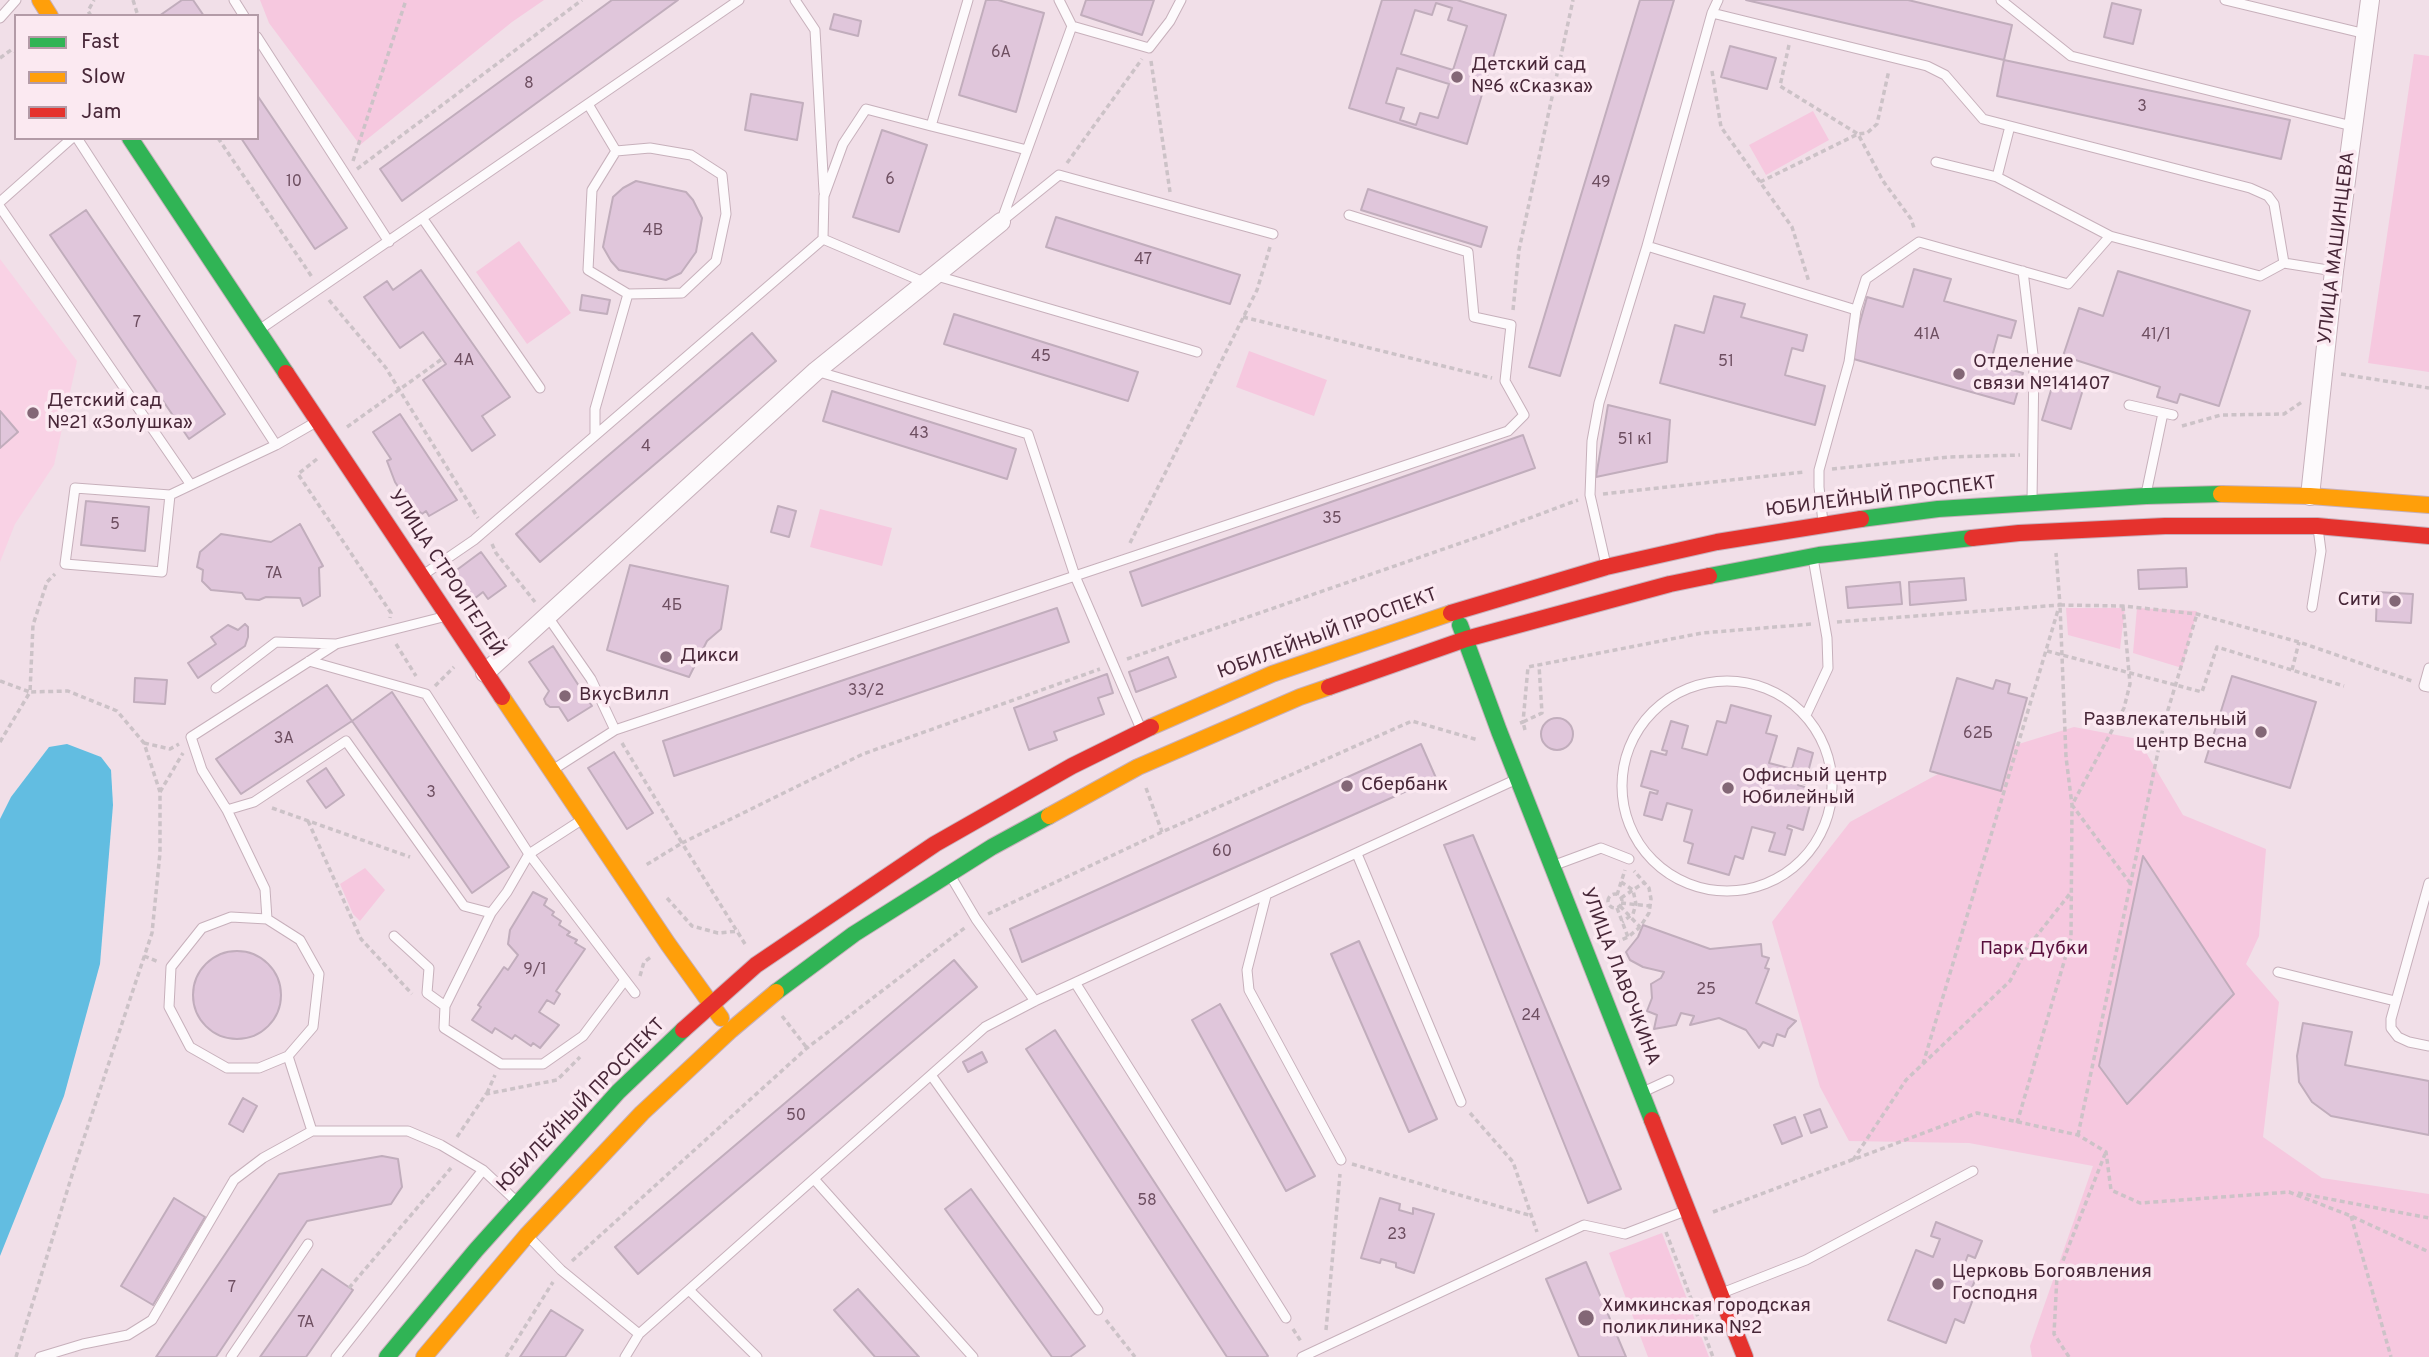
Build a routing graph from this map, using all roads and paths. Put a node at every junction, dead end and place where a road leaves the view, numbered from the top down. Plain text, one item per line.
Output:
1 (16, 0) edge
2 (406, 0) edge
3 (582, 0) edge
4 (739, 0) edge
5 (795, 0) edge
6 (968, 0) edge
7 (1058, 0) edge
8 (1181, 0) edge
9 (1573, 0) edge
10 (1718, 0) edge
11 (2001, 0) edge
12 (2225, 0) edge
13 (2370, 0) edge
14 (1712, 13) junction
15 (0, 18) edge
16 (1072, 26) junction
17 (1792, 33) junction
18 (2366, 34) junction
19 (259, 40) edge
20 (1149, 48) junction
21 (1892, 57) junction
22 (1712, 68) dead end
23 (588, 104) junction
24 (930, 126) junction
25 (2010, 126) junction
26 (2352, 126) junction
27 (1858, 134) junction
28 (70, 140) edge
29 (78, 140) edge
30 (131, 140) edge
31 (219, 140) edge
32 (1027, 150) junction
33 (616, 151) junction
34 (1936, 162) dead end
35 (1059, 175) junction
36 (347, 177) junction
37 (1997, 177) junction
38 (1760, 182) junction
39 (824, 196) junction
40 (0, 204) edge
41 (1172, 206) junction
42 (1349, 215) dead end
43 (424, 219) junction
44 (1001, 222) junction
45 (1273, 234) joint
46 (2110, 236) junction
47 (824, 239) junction
48 (389, 242) junction
49 (1919, 242) junction
50 (1647, 246) junction
51 (2284, 263) junction
52 (2024, 271) junction
53 (2334, 271) junction
54 (930, 279) junction
55 (320, 289) junction
56 (628, 294) junction
57 (1814, 299) junction
58 (1856, 310) junction
59 (1243, 317) junction
60 (1511, 325) junction
61 (258, 330) junction
62 (1197, 352) dead end
63 (442, 359) dead end
64 (816, 372) junction
65 (2324, 372) junction
66 (1504, 382) junction
67 (540, 388) dead end
68 (2429, 388) edge
69 (399, 389) junction
70 (2305, 400) dead end
71 (2129, 405) dead end
72 (318, 421) junction
73 (345, 429) dead end
74 (2159, 432) junction
75 (595, 435) junction
76 (276, 445) junction
77 (320, 456) dead end
78 (191, 485) junction
79 (170, 495) junction
80 (2146, 496) junction
81 (2310, 496) junction
82 (2032, 501) junction
83 (2429, 505) edge
84 (1823, 524) junction
85 (2318, 526) junction
86 (486, 530) junction
87 (2429, 536) edge
88 (1812, 556) junction
89 (1122, 560) junction
90 (65, 564) junction
91 (1606, 567) junction
92 (422, 576) junction
93 (1075, 576) junction
94 (2060, 605) junction
95 (2123, 606) junction
96 (2312, 607) dead end
97 (1455, 611) junction
98 (2197, 614) junction
99 (448, 615) junction
100 (548, 617) junction
101 (388, 631) junction
102 (1466, 639) junction
103 (2299, 642) junction
104 (336, 644) junction
105 (2046, 650) junction
106 (2063, 654) junction
107 (309, 661) junction
108 (1539, 665) dead end
109 (2429, 668) edge
110 (2292, 670) junction
111 (2129, 671) junction
112 (485, 673) junction
113 (0, 681) edge
114 (2175, 685) junction
115 (2344, 686) dead end
116 (2426, 686) edge
117 (216, 688) dead end
118 (30, 691) junction
119 (426, 694) junction
120 (1806, 715) junction
121 (1523, 722) dead end
122 (615, 730) junction
123 (1142, 731) junction
124 (191, 737) junction
125 (0, 742) edge
126 (144, 743) junction
127 (552, 770) junction
128 (1518, 779) junction
129 (160, 792) junction
130 (254, 802) junction
131 (2072, 805) junction
132 (227, 810) junction
133 (584, 818) junction
134 (308, 821) junction
135 (529, 854) junction
136 (1357, 854) junction
137 (1629, 859) dead end
138 (1553, 865) junction
139 (436, 866) junction
140 (652, 874) dead end
141 (949, 874) junction
142 (1621, 882) junction
143 (1646, 882) junction
144 (2130, 883) junction
145 (2429, 883) edge
146 (1633, 890) junction
147 (2073, 890) junction
148 (666, 895) dead end
149 (1266, 896) junction
150 (1619, 902) junction
151 (1636, 904) junction
152 (1650, 906) junction
153 (491, 913) junction
154 (1630, 917) junction
155 (267, 919) junction
156 (1622, 922) junction
157 (692, 926) junction
158 (1640, 927) junction
159 (739, 931) dead end
160 (394, 936) dead end
161 (1628, 937) junction
162 (668, 944) junction
163 (1607, 946) dead end
164 (2278, 972) dead end
165 (625, 979) junction
166 (1076, 984) junction
167 (635, 993) joint
168 (416, 999) dead end
169 (1035, 1001) junction
170 (2395, 1001) junction
171 (712, 1005) junction
172 (445, 1006) junction
173 (731, 1030) junction
174 (2429, 1046) edge
175 (807, 1048) dead end
176 (585, 1053) dead end
177 (288, 1056) junction
178 (1923, 1063) junction
179 (501, 1064) junction
180 (931, 1075) junction
181 (1669, 1080) dead end
182 (1642, 1092) junction
183 (486, 1094) junction
184 (1461, 1102) joint
185 (2017, 1123) junction
186 (312, 1131) junction
187 (2078, 1135) junction
188 (2106, 1152) junction
189 (461, 1157) junction
190 (1342, 1160) junction
191 (1852, 1161) junction
192 (483, 1170) junction
193 (1973, 1171) dead end
194 (814, 1179) junction
195 (2289, 1192) junction
196 (518, 1203) junction
197 (1688, 1210) junction
198 (1713, 1212) dead end
199 (1532, 1216) junction
200 (2351, 1216) junction
201 (2429, 1218) edge
202 (1661, 1220) junction
203 (527, 1235) junction
204 (308, 1244) dead end
205 (1542, 1244) junction
206 (2429, 1252) edge
207 (561, 1270) junction
208 (349, 1288) dead end
209 (689, 1290) junction
210 (1721, 1294) junction
211 (1098, 1310) joint
212 (1286, 1318) joint
213 (639, 1334) junction
214 (1324, 1346) junction
215 (1305, 1355) edge
216 (16, 1357) edge
217 (40, 1357) edge
218 (231, 1357) edge
219 (336, 1357) edge
220 (387, 1357) edge
221 (424, 1357) edge
222 (506, 1357) edge
223 (625, 1357) edge
224 (757, 1357) edge
225 (973, 1357) edge
226 (1135, 1357) edge
227 (1713, 1357) edge
228 (1745, 1357) edge
229 (2069, 1357) edge
230 (2391, 1357) edge

1 - 15 lane
2 - 36 path
3 - 36 path
4 - 23 lane
5 - 39 lane
6 - 24 lane
7 - 16 lane
8 - 20 lane
9 - 60 path
10 - 14 lane
11 - 26 lane
12 - 18 lane
13 - 18 street, УЛИЦА МАШИНЦЕВА
14 - 17 lane
14 - 50 lane
16 - 20 lane
16 - 32 lane
17 - 21 lane
17 - 27 path
18 - 26 street, УЛИЦА МАШИНЦЕВА
19 - 36 lane
20 - 35 path
20 - 41 path
21 - 25 lane
21 - 27 path
22 - 38 path
23 - 33 lane
23 - 43 lane
24 - 32 lane
24 - 39 lane
25 - 37 lane
25 - 51 lane
26 - 53 street, УЛИЦА МАШИНЦЕВА
27 - 38 path
27 - 49 path
28 - 40 lane
29 - 76 lane
30 - 61 main road, УЛИЦА СТРОИТЕЛЕЙ
31 - 55 path
32 - 44 lane
33 - 56 lane
33 - 56 lane
34 - 37 lane
35 - 41 lane
35 - 44 lane
36 - 48 lane
37 - 46 lane
38 - 57 path
39 - 47 lane
40 - 78 lane
41 - 45 lane
42 - 60 lane
43 - 48 lane
43 - 67 lane
44 - 54 street
45 - 59 path
46 - 51 lane
46 - 52 lane
47 - 54 lane
47 - 75 lane
48 - 55 lane
49 - 52 lane
49 - 58 lane
50 - 57 lane
50 - 91 lane
51 - 53 lane
52 - 82 lane
53 - 65 street, УЛИЦА МАШИНЦЕВА
54 - 62 lane
54 - 64 street
55 - 61 lane
55 - 69 path
56 - 75 lane
57 - 58 lane
58 - 84 lane
59 - 66 path
59 - 89 path
60 - 66 lane
61 - 72 main road, УЛИЦА СТРОИТЕЛЕЙ
63 - 69 path
64 - 93 lane
64 - 100 street
65 - 68 path
65 - 81 street, УЛИЦА МАШИНЦЕВА
66 - 89 lane
69 - 73 path
69 - 86 path
70 - 74 path
71 - 74 lane
72 - 76 lane
72 - 92 main road, УЛИЦА СТРОИТЕЛЕЙ
74 - 80 lane
75 - 86 lane
76 - 78 lane
77 - 101 path
78 - 79 lane
79 - 90 lane
79 - 90 lane
80 - 81 main road, ЮБИЛЕЙНЫЙ ПРОСПЕКТ
80 - 82 main road, ЮБИЛЕЙНЫЙ ПРОСПЕКТ
81 - 83 main road, ЮБИЛЕЙНЫЙ ПРОСПЕКТ
82 - 84 main road, ЮБИЛЕЙНЫЙ ПРОСПЕКТ
84 - 91 main road, ЮБИЛЕЙНЫЙ ПРОСПЕКТ
85 - 87 main road
85 - 88 main road
85 - 96 lane
86 - 92 lane
86 - 100 path
88 - 102 main road
88 - 120 lane
89 - 93 lane
90 - 118 path
91 - 97 main road, ЮБИЛЕЙНЫЙ ПРОСПЕКТ
92 - 99 main road, УЛИЦА СТРОИТЕЛЕЙ
93 - 122 lane
93 - 123 lane
94 - 95 path
94 - 105 path
94 - 106 path
95 - 98 path
95 - 111 path
97 - 102 main road, УЛИЦА ЛАВОЧКИНА
97 - 123 main road, ЮБИЛЕЙНЫЙ ПРОСПЕКТ
98 - 103 path
98 - 114 path
99 - 101 lane
99 - 112 main road, УЛИЦА СТРОИТЕЛЕЙ
100 - 112 street
100 - 122 lane
101 - 104 lane
101 - 119 path
102 - 128 main road, УЛИЦА ЛАВОЧКИНА
102 - 141 main road
103 - 110 path
103 - 116 path
104 - 107 lane
104 - 117 lane
105 - 106 path
105 - 178 path
106 - 111 path
106 - 131 path
107 - 119 lane
107 - 124 lane
108 - 121 path
109 - 116 lane
110 - 114 path
110 - 115 path
111 - 114 path
111 - 131 path
112 - 127 main road, УЛИЦА СТРОИТЕЛЕЙ
113 - 118 path
114 - 144 path
118 - 125 path
118 - 126 path
119 - 135 lane
120 - 120 lane
122 - 127 lane
122 - 140 path
123 - 171 main road, ЮБИЛЕЙНЫЙ ПРОСПЕКТ
124 - 126 path
124 - 129 path
124 - 132 lane
126 - 129 path
127 - 133 main road, УЛИЦА СТРОИТЕЛЕЙ
128 - 136 lane
128 - 138 main road, УЛИЦА ЛАВОЧКИНА
129 - 216 path
130 - 132 lane
130 - 134 path
130 - 139 lane
131 - 144 path
131 - 147 path
132 - 155 lane
133 - 135 lane
133 - 162 main road, УЛИЦА СТРОИТЕЛЕЙ
134 - 139 path
134 - 168 path
135 - 153 lane
135 - 165 lane
136 - 149 lane
136 - 184 lane
137 - 138 lane
138 - 182 main road, УЛИЦА ЛАВОЧКИНА
139 - 153 lane
141 - 169 lane
141 - 173 main road
142 - 143 path
142 - 146 path
142 - 150 path
143 - 146 path
143 - 152 path
144 - 187 path
145 - 170 lane
146 - 150 path
146 - 151 path
147 - 178 path
147 - 185 path
148 - 157 path
149 - 166 lane
149 - 190 lane
150 - 151 path
150 - 154 path
150 - 156 path
151 - 152 path
151 - 154 path
152 - 158 path
153 - 172 lane
154 - 156 path
154 - 158 path
155 - 177 lane
155 - 177 lane
156 - 161 path
157 - 159 path
157 - 162 path
158 - 161 path
160 - 172 lane
161 - 163 path
162 - 167 path
162 - 171 main road, УЛИЦА СТРОИТЕЛЕЙ
164 - 170 lane
165 - 167 lane
165 - 179 lane
166 - 169 lane
166 - 212 lane
169 - 180 lane
170 - 174 lane
171 - 173 main road, УЛИЦА СТРОИТЕЛЕЙ
171 - 196 main road, ЮБИЛЕЙНЫЙ ПРОСПЕКТ
172 - 179 lane
173 - 203 main road
175 - 207 path
176 - 183 path
177 - 186 lane
178 - 191 path
179 - 183 path
180 - 194 lane
180 - 211 lane
181 - 182 lane
182 - 197 main road, УЛИЦА ЛАВОЧКИНА
183 - 189 path
184 - 199 path
185 - 187 path
185 - 191 path
186 - 189 lane
186 - 217 lane
187 - 188 path
188 - 195 path
188 - 229 path
189 - 192 lane
189 - 208 path
190 - 199 path
190 - 214 path
191 - 198 path
192 - 196 lane
192 - 219 lane
193 - 210 lane
194 - 209 lane
194 - 225 lane
195 - 200 path
195 - 201 path
196 - 220 main road, ЮБИЛЕЙНЫЙ ПРОСПЕКТ
197 - 202 lane
197 - 210 main road, УЛИЦА ЛАВОЧКИНА
199 - 205 path
200 - 206 path
200 - 230 path
202 - 205 lane
202 - 227 path
203 - 207 lane
203 - 221 main road
204 - 218 lane
205 - 214 lane
207 - 213 lane
207 - 222 path
209 - 213 lane
209 - 224 lane
210 - 228 main road, УЛИЦА ЛАВОЧКИНА
211 - 226 path
212 - 215 path
213 - 223 lane
214 - 215 lane

